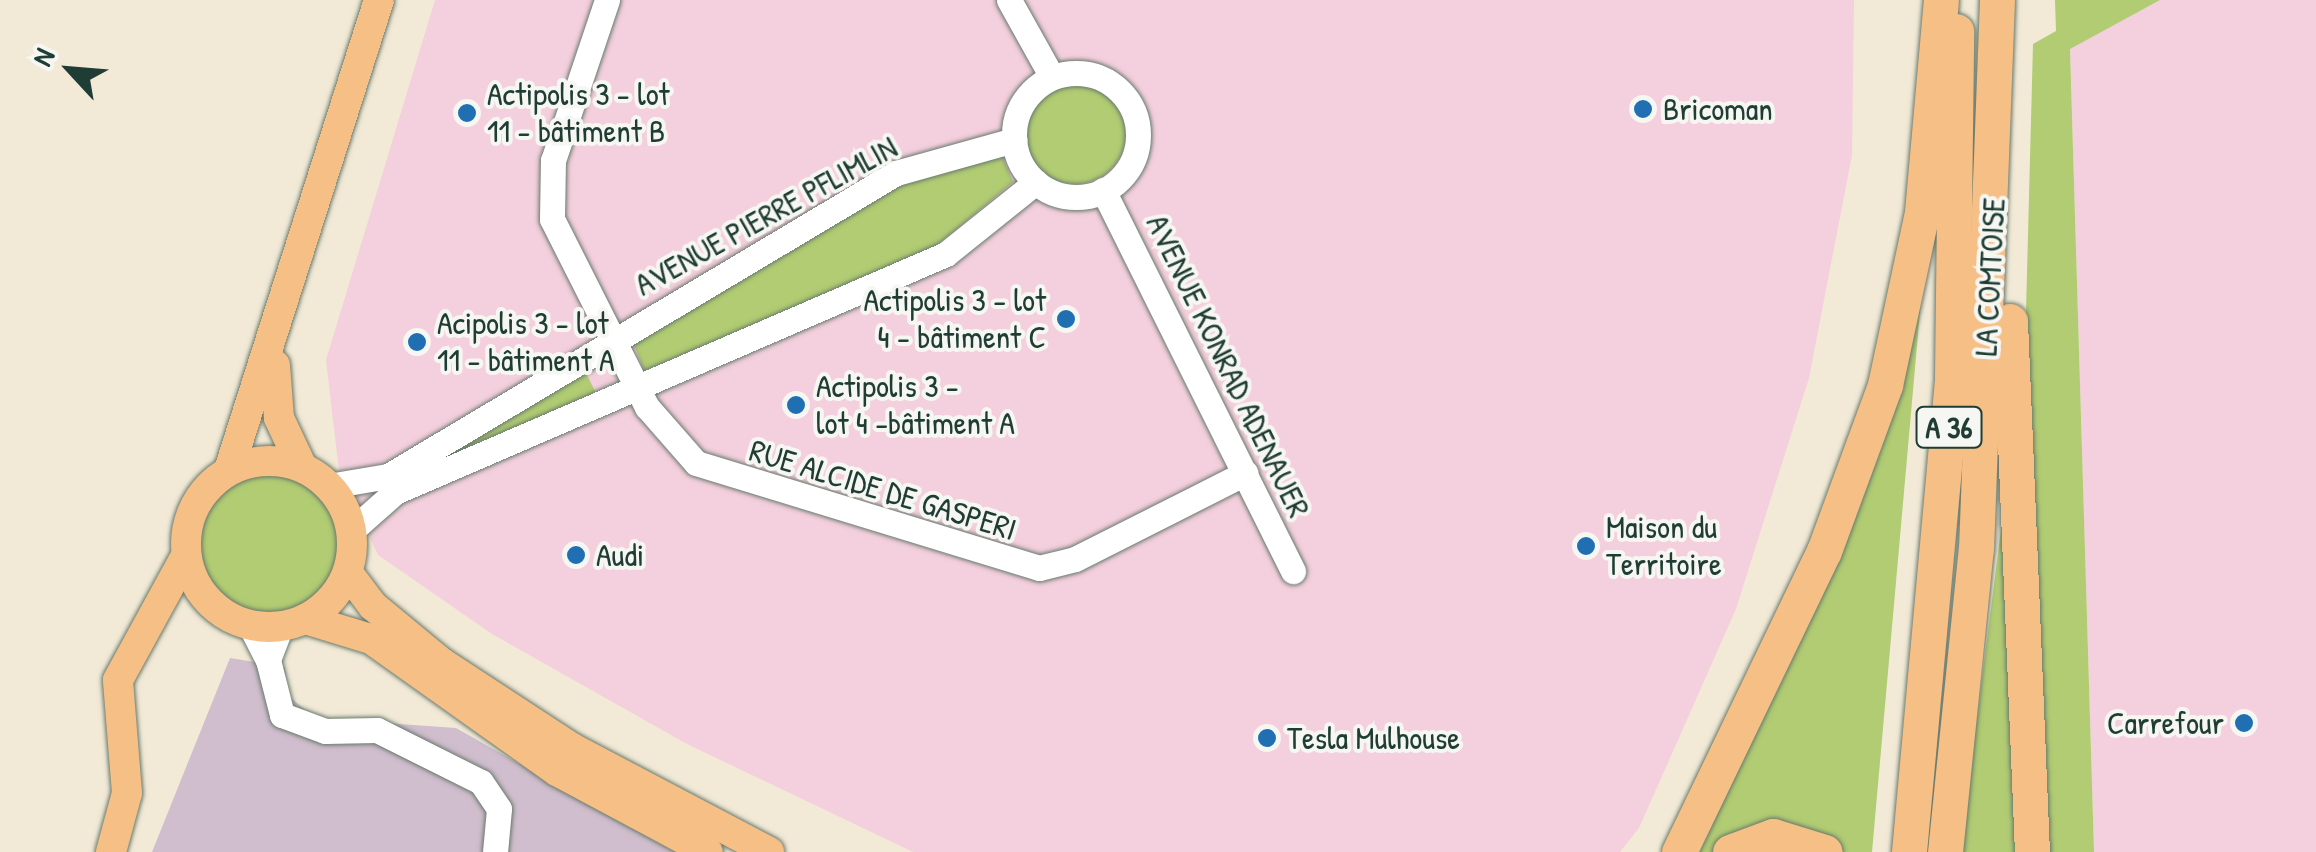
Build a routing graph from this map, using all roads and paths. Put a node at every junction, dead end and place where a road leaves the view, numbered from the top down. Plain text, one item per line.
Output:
1 (379, 0) edge
2 (607, 0) edge
3 (1009, 0) edge
4 (1941, 0) edge
5 (1956, 0) edge
6 (1998, 0) edge
7 (1052, 77) junction
8 (1014, 140) junction
9 (1036, 182) junction
10 (1103, 190) junction
11 (1994, 211) junction
12 (610, 340) junction
13 (274, 351) junction
14 (638, 392) junction
15 (302, 467) junction
16 (230, 470) junction
17 (1245, 473) junction
18 (329, 486) junction
19 (351, 531) junction
20 (186, 556) junction
21 (1293, 571) dead end
22 (348, 573) junction
23 (208, 600) junction
24 (293, 622) junction
25 (250, 625) junction
26 (150, 626) junction
27 (268, 660) junction
28 (112, 852) edge
29 (495, 852) edge
30 (708, 852) edge
31 (769, 852) edge
32 (1679, 852) edge
33 (1730, 852) edge
34 (1825, 852) edge
35 (1909, 852) edge
36 (1945, 852) edge
37 (2032, 852) edge

1 - 13 main road
2 - 12 street
3 - 7 street
4 - 32 highway
5 - 35 highway, LA COMTOISE / A 36
6 - 11 highway, LA COMTOISE / A 36
7 - 8 street
7 - 10 street
8 - 9 street
8 - 12 street, AVENUE PIERRE PFLIMLIN
9 - 10 street
9 - 14 street
10 - 17 street, AVENUE KONRAD ADENAUER
11 - 36 highway, LA COMTOISE / A 36
11 - 37 highway
12 - 14 street
12 - 18 street, AVENUE PIERRE PFLIMLIN
13 - 15 main road
13 - 16 main road
14 - 17 street, RUE ALCIDE DE GASPERI
14 - 19 street
15 - 16 main road
15 - 18 main road
16 - 20 main road
17 - 21 street, AVENUE KONRAD ADENAUER
18 - 19 main road
19 - 22 main road
20 - 23 main road
20 - 26 main road
22 - 24 main road
22 - 31 main road
23 - 25 main road
23 - 26 main road
24 - 25 main road
24 - 27 street
24 - 30 main road
25 - 27 street
26 - 28 main road
27 - 29 street
33 - 34 highway

